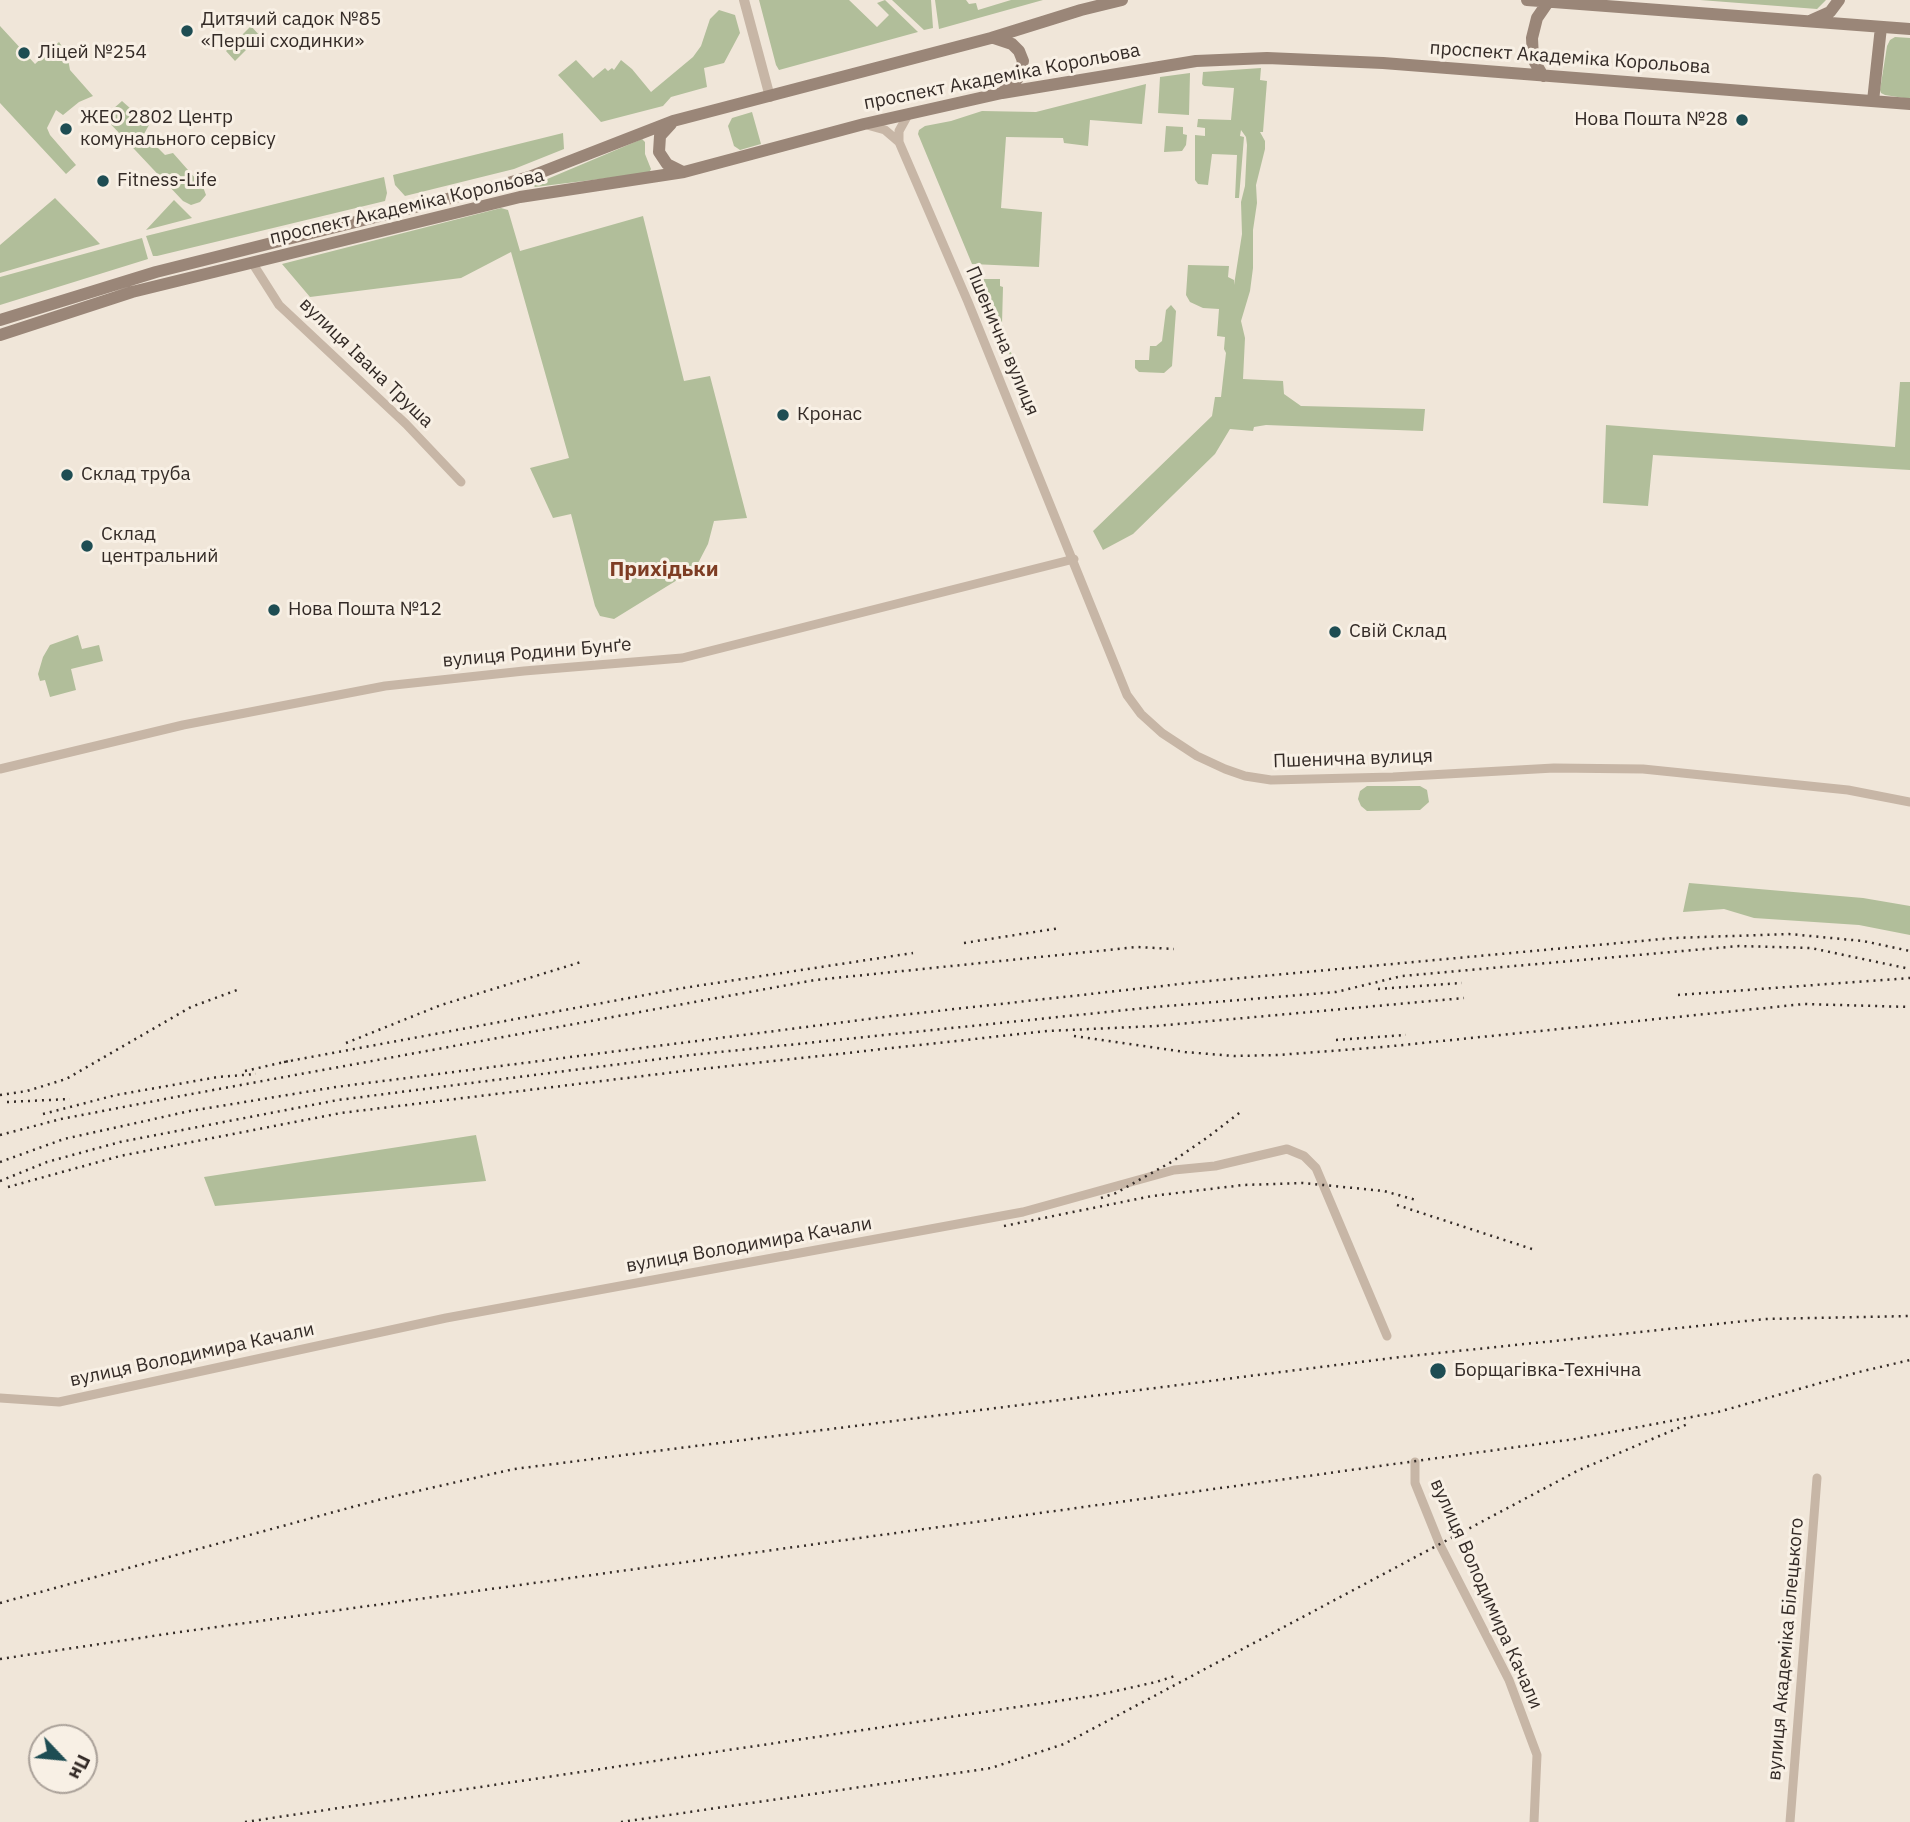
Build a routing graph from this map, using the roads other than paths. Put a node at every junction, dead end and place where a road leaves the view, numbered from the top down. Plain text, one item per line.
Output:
1 (744, 0) edge
2 (1122, 0) edge
3 (1527, 0) edge
4 (1839, 0) edge
5 (1548, 2) junction
6 (1812, 21) junction
7 (1881, 27) junction
8 (1910, 29) edge
9 (991, 38) junction
10 (1543, 76) junction
11 (1002, 93) junction
12 (770, 97) junction
13 (1873, 101) junction
14 (1910, 104) edge
15 (909, 113) junction
16 (674, 121) junction
17 (864, 124) junction
18 (899, 142) junction
19 (684, 172) junction
20 (253, 264) junction
21 (0, 320) edge
22 (0, 335) edge
23 (461, 482) dead end
24 (1074, 559) junction
25 (0, 769) edge
26 (1910, 802) edge
27 (1387, 1336) dead end
28 (0, 1398) edge
29 (1415, 1462) dead end
30 (1817, 1478) dead end
31 (1534, 1822) edge
32 (1790, 1822) edge

1 - 12 street
2 - 9 main road, проспект Академіка Корольова
3 - 5 main road
4 - 6 main road
5 - 6 main road
5 - 10 main road
6 - 7 main road
7 - 8 main road
7 - 13 main road
9 - 11 main road
9 - 12 main road, проспект Академіка Корольова
10 - 11 main road, проспект Академіка Корольова
10 - 13 main road, проспект Академіка Корольова
11 - 15 main road, проспект Академіка Корольова
12 - 16 main road, проспект Академіка Корольова
13 - 14 main road, проспект Академіка Корольова
15 - 17 main road, проспект Академіка Корольова
15 - 18 street
16 - 19 main road
16 - 21 main road, проспект Академіка Корольова
17 - 18 street
17 - 19 main road, проспект Академіка Корольова
18 - 24 street, Пшенична вулиця
19 - 20 main road, проспект Академіка Корольова
20 - 22 main road, проспект Академіка Корольова
20 - 23 street, вулиця Івана Труша
24 - 25 street, вулиця Родини Бунґе
24 - 26 street, Пшенична вулиця
27 - 28 street, вулиця Володимира Качали
29 - 31 street, вулиця Володимира Качали
30 - 32 street, вулиця Академіка Білецького

